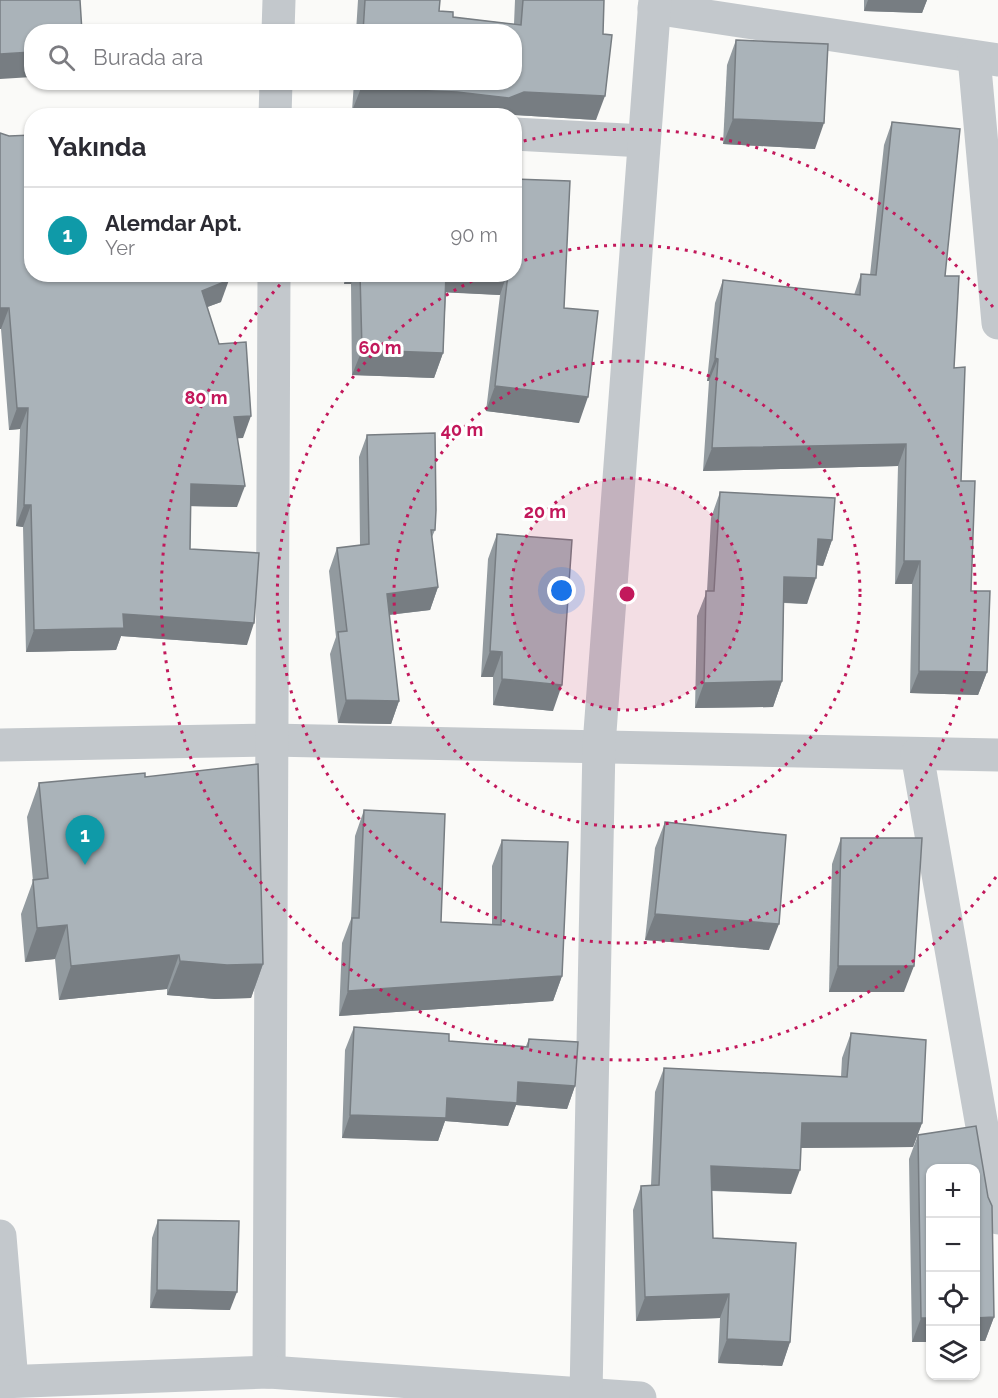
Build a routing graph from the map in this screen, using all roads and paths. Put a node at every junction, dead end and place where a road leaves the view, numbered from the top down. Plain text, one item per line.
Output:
1 (279, 0) edge
2 (655, 4) edge
3 (278, 24) edge
4 (986, 59) edge
5 (276, 90) edge
6 (275, 108) edge
7 (522, 134) edge
8 (644, 141) junction
9 (274, 282) edge
10 (998, 323) edge
11 (271, 740) junction
12 (0, 745) edge
13 (599, 746) junction
14 (917, 754) junction
15 (998, 755) edge
16 (998, 1218) edge
17 (0, 1236) edge
18 (269, 1372) junction
19 (6, 1382) edge
20 (389, 1390) edge
21 (586, 1394) junction
22 (640, 1398) edge

1 - 3 street
2 - 4 street
2 - 8 street
4 - 10 street
5 - 6 street
7 - 8 street
8 - 13 street
9 - 11 street
11 - 12 street
11 - 13 street
11 - 18 street
13 - 14 street
13 - 21 street
14 - 15 street
14 - 16 street
17 - 19 street
18 - 19 street
18 - 20 street
20 - 21 street
21 - 22 street

